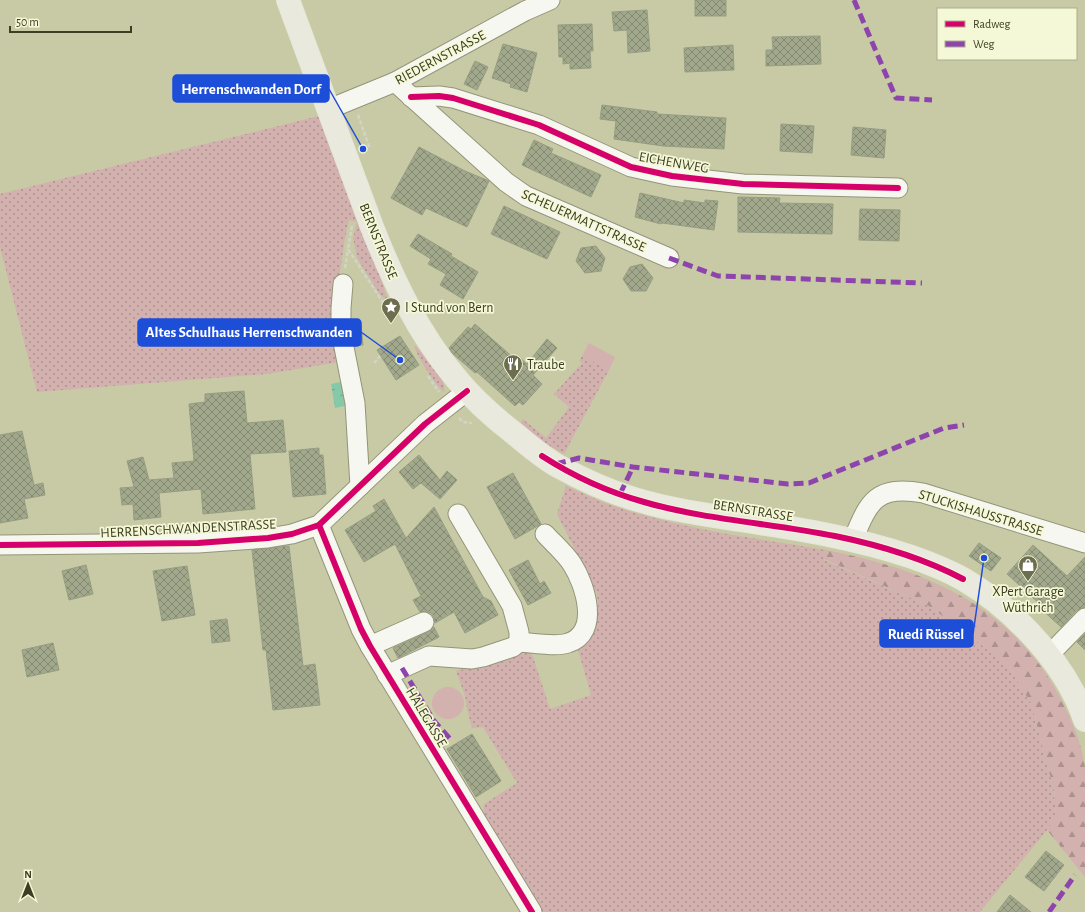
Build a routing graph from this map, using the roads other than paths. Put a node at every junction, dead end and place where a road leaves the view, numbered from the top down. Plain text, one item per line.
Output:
1 (288, 0) edge
2 (550, 0) edge
3 (395, 82) junction
4 (411, 97) junction
5 (329, 109) junction
6 (898, 188) dead end
7 (669, 258) dead end
8 (342, 284) dead end
9 (467, 391) junction
10 (360, 486) junction
11 (458, 514) dead end
12 (319, 525) junction
13 (545, 534) dead end
14 (853, 540) junction
15 (1085, 543) edge
16 (0, 545) edge
17 (1085, 618) edge
18 (424, 622) dead end
19 (519, 642) junction
20 (370, 646) junction
21 (1049, 655) junction
22 (387, 675) junction
23 (1085, 720) edge
24 (532, 912) edge

1 - 5 main road, BERNSTRASSE
2 - 3 street, RIEDERNSTRASSE
3 - 4 street, SCHEUERMATTSTRASSE
3 - 5 street, RIEDERNSTRASSE
4 - 6 street, EICHENWEG
4 - 7 street, SCHEUERMATTSTRASSE
5 - 9 main road, BERNSTRASSE
8 - 10 street
9 - 10 street, HERRENSCHWANDENSTRASSE
9 - 14 main road, BERNSTRASSE
10 - 12 street, HERRENSCHWANDENSTRASSE
11 - 19 street
12 - 16 street, HERRENSCHWANDENSTRASSE
12 - 20 street, HALEGASSE
13 - 19 street
14 - 15 street, STUCKISHAUSSTRASSE
14 - 21 main road, BERNSTRASSE
17 - 21 street
18 - 20 street
19 - 22 street
20 - 22 street, HALEGASSE
21 - 23 main road, BERNSTRASSE
22 - 24 street, HALEGASSE

